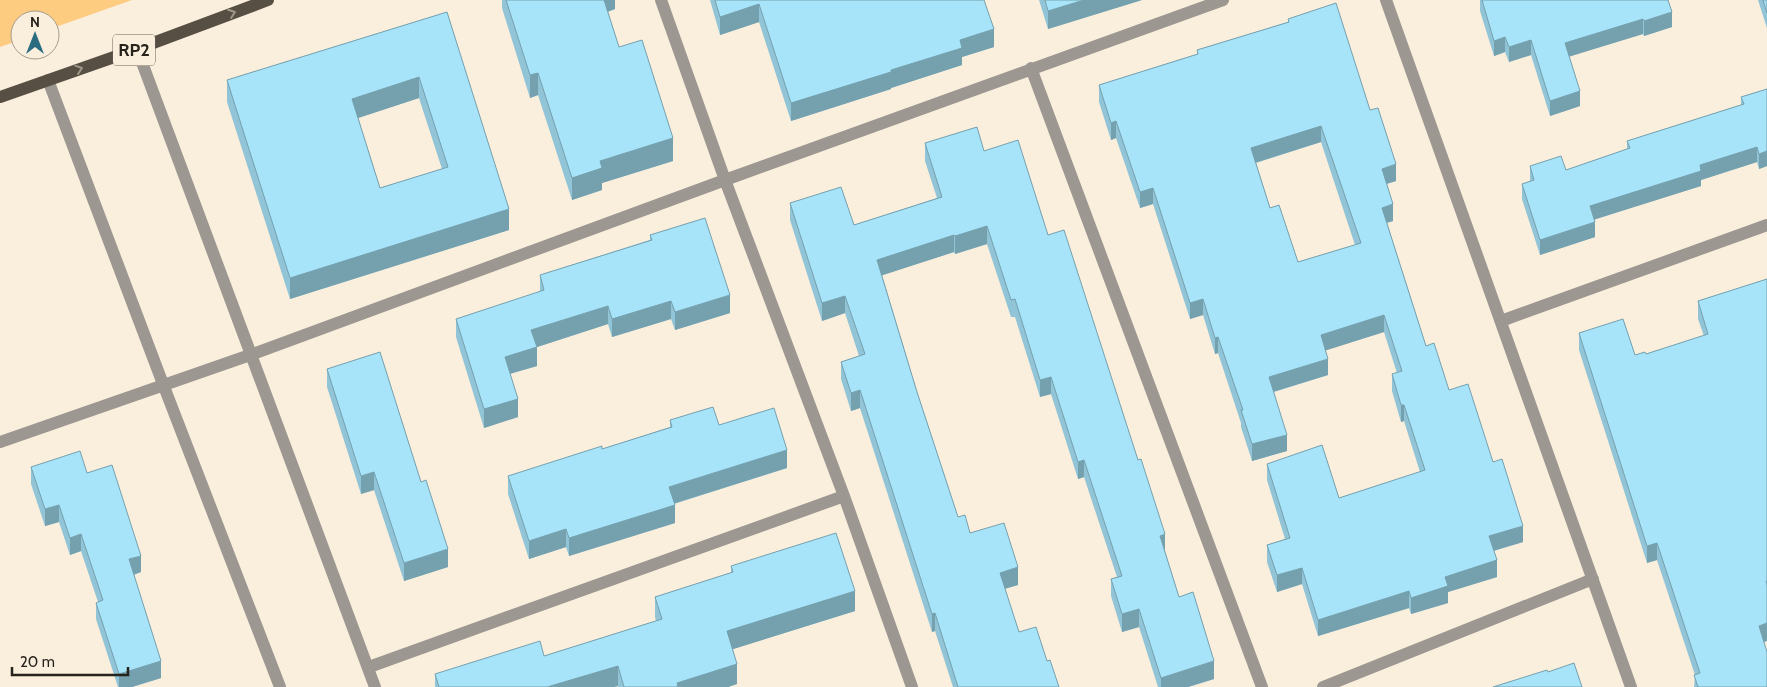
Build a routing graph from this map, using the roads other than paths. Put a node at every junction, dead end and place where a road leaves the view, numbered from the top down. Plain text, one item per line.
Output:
1 (268, 0) edge
2 (661, 0) edge
3 (1223, 0) edge
4 (1386, 0) edge
5 (137, 49) junction
6 (1031, 68) junction
7 (48, 80) junction
8 (0, 97) edge
9 (725, 180) junction
10 (1767, 225) edge
11 (1501, 321) junction
12 (250, 355) junction
13 (163, 384) junction
14 (0, 442) edge
15 (844, 496) junction
16 (1593, 579) junction
17 (369, 667) junction
18 (280, 687) edge
19 (375, 687) edge
20 (912, 687) edge
21 (1262, 687) edge
22 (1323, 687) edge
23 (1631, 687) edge

5 -> 1 main road, RP2
2 - 9 street
3 - 6 street
4 - 11 street
7 -> 5 main road, RP2
5 - 12 street
6 - 9 street
6 - 21 street
7 - 8 main road, RP2
7 - 13 street
9 - 12 street
9 - 15 street
10 - 11 street
11 - 16 street
12 - 13 street
12 - 17 street
13 - 14 street
13 - 18 street
15 - 17 street
15 - 20 street
16 - 22 street
16 - 23 street
17 - 19 street

